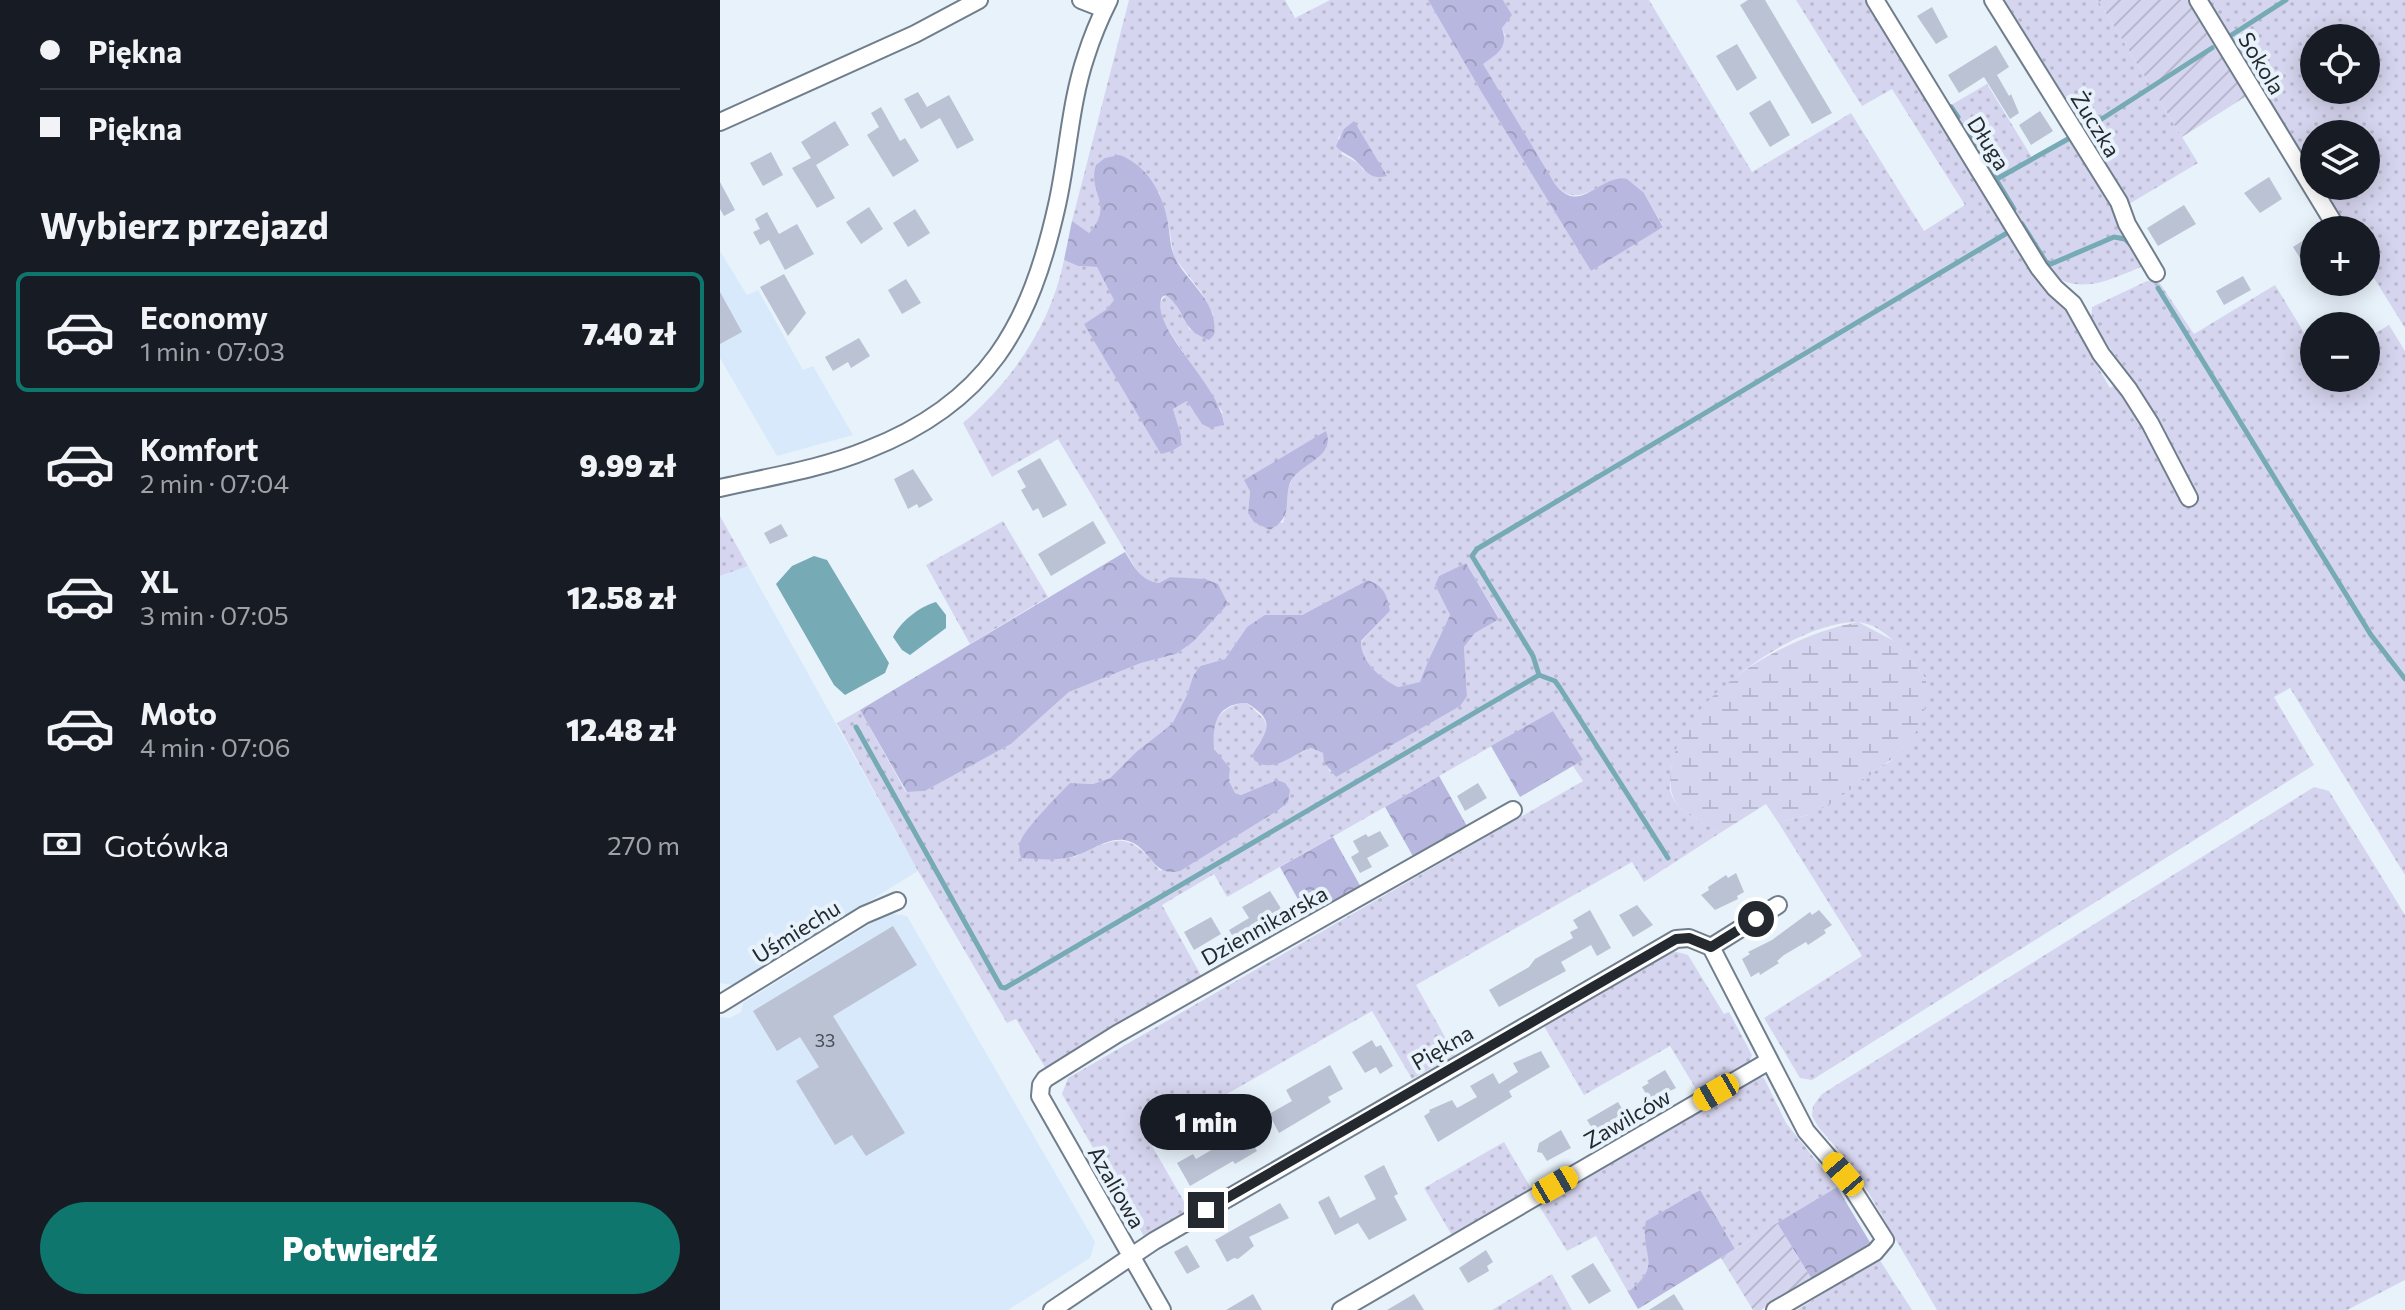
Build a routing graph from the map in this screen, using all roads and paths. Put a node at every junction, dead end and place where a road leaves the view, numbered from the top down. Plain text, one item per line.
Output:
1 (979, 0) edge
2 (1081, 0) edge
3 (1875, 0) edge
4 (1993, 0) edge
5 (2198, 0) edge
6 (1107, 5) edge
7 (720, 122) edge
8 (2329, 216) edge
9 (2156, 273) dead end
10 (720, 488) edge
11 (2189, 498) dead end
12 (1513, 810) dead end
13 (897, 901) dead end
14 (1778, 905) dead end
15 (1711, 947) junction
16 (720, 1004) edge
17 (1769, 1061) junction
18 (1041, 1085) joint
19 (1130, 1256) junction
20 (1052, 1310) edge
21 (1162, 1310) edge
22 (1341, 1310) edge
23 (1775, 1310) edge

1 - 7 street
2 - 6 street
3 - 11 street, Długa
4 - 9 street, Żuczka
5 - 8 street, Sokola
6 - 10 street
12 - 18 street, Dziennikarska
13 - 16 street, Uśmiechu
14 - 15 street
15 - 17 street
15 - 19 street, Piękna
17 - 22 street, Zawilców
17 - 23 street
18 - 19 street, Azaliowa
19 - 20 street, Piękna
19 - 21 street, Azaliowa

